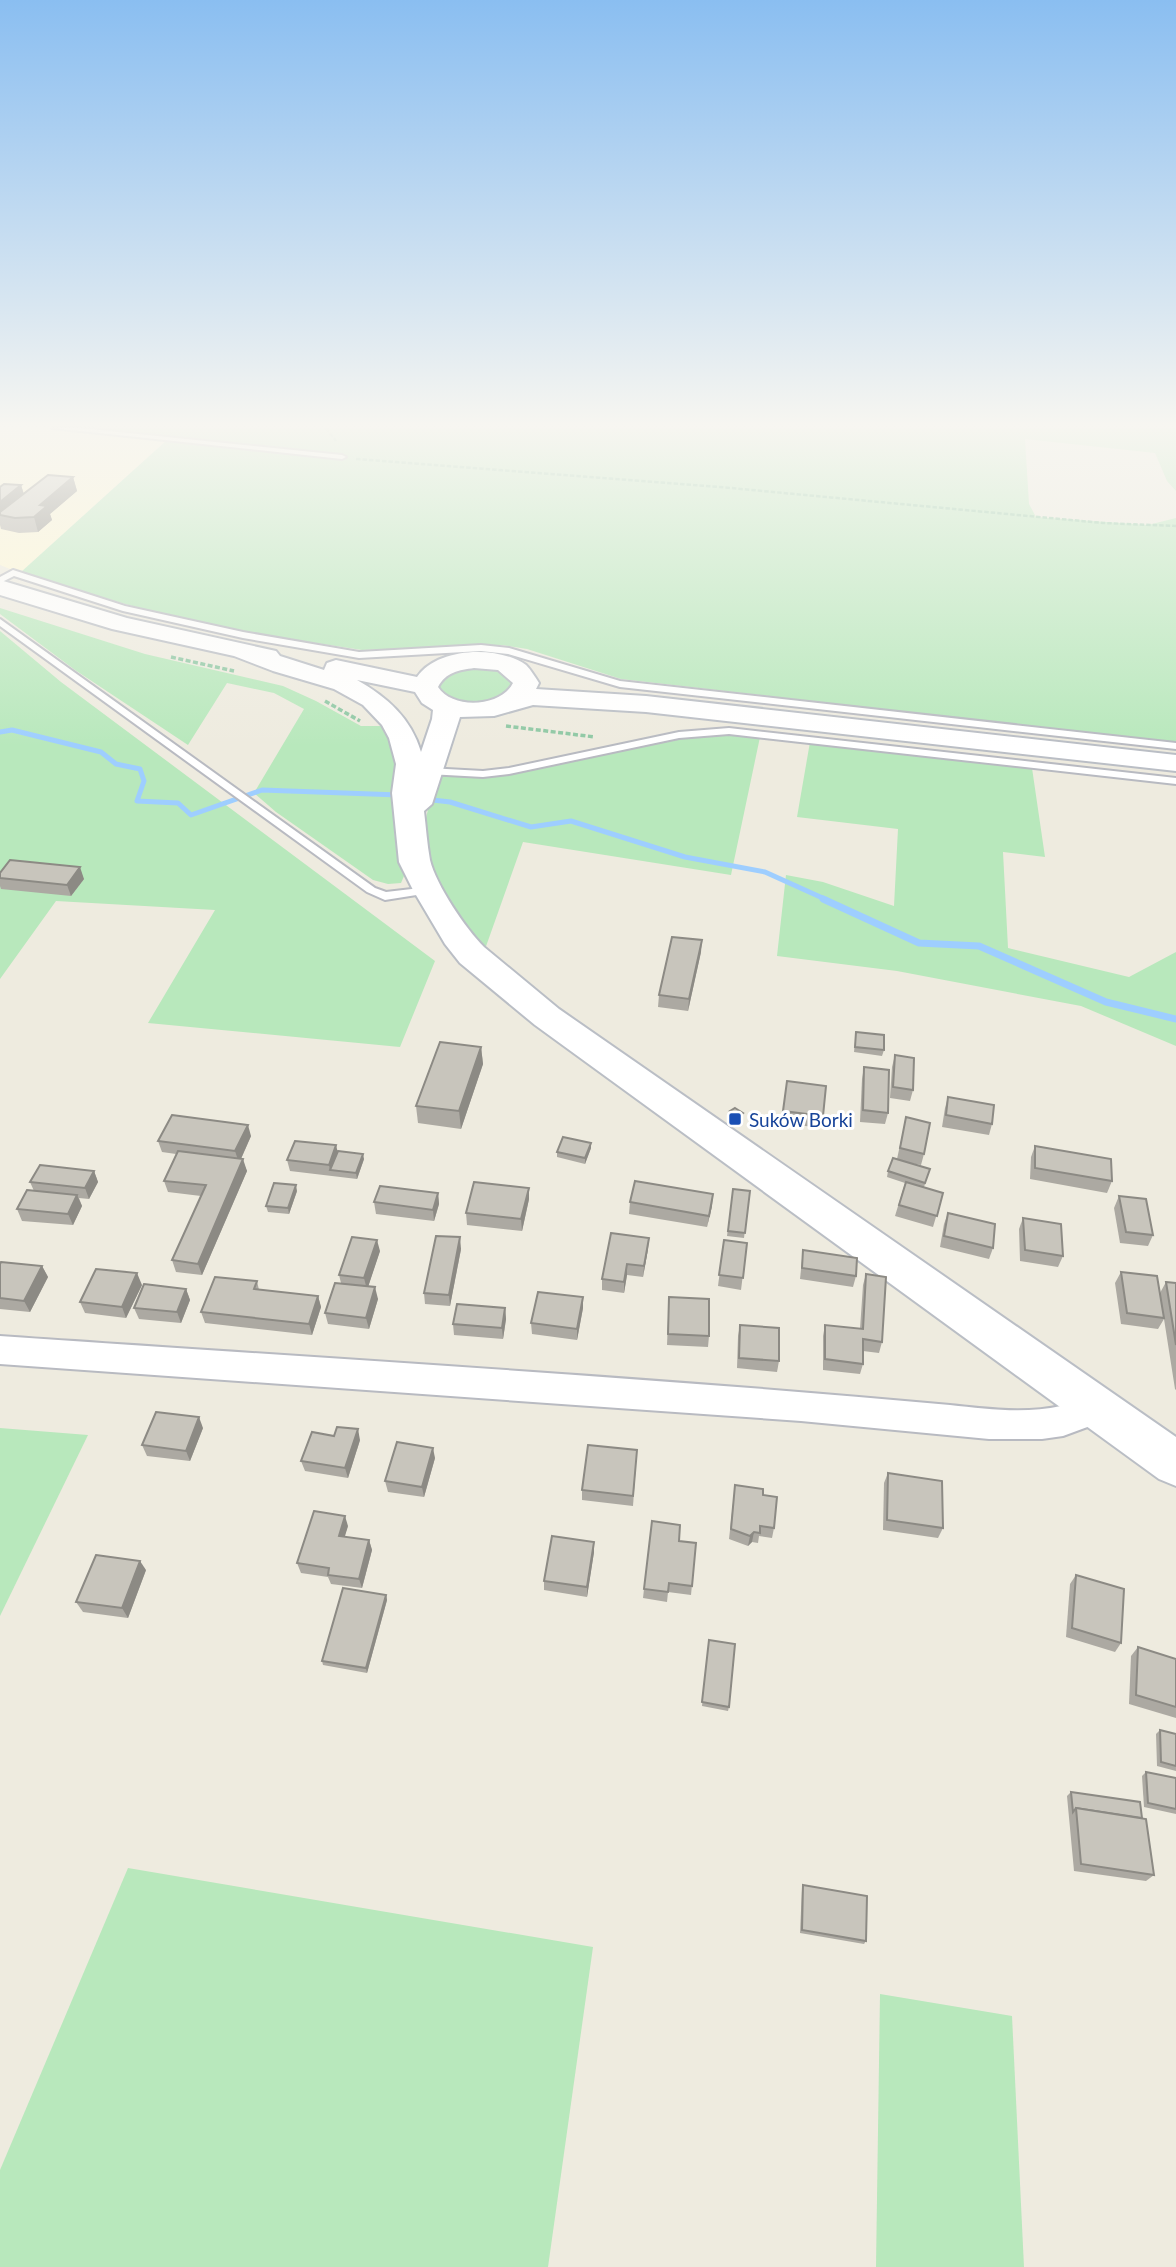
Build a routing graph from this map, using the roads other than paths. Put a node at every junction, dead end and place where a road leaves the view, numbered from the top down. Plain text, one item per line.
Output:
1 (0, 580) edge
2 (0, 587) edge
3 (0, 622) edge
4 (239, 661) junction
5 (429, 680) junction
6 (521, 691) junction
7 (446, 706) junction
8 (473, 710) junction
9 (1176, 746) edge
10 (1176, 763) edge
11 (1176, 781) edge
12 (418, 792) junction
13 (429, 890) junction
14 (0, 1350) edge
15 (1097, 1409) junction
16 (1176, 1464) edge

1 - 9 lane
2 - 4 main road
3 - 13 lane
4 - 5 main road
4 - 12 main road
5 - 6 main road
5 - 7 main road
6 - 8 main road
6 - 10 main road
7 - 8 main road
7 - 12 main road
8 - 12 main road
11 - 12 lane
12 - 13 main road
13 - 15 main road
14 - 15 street
15 - 16 main road

